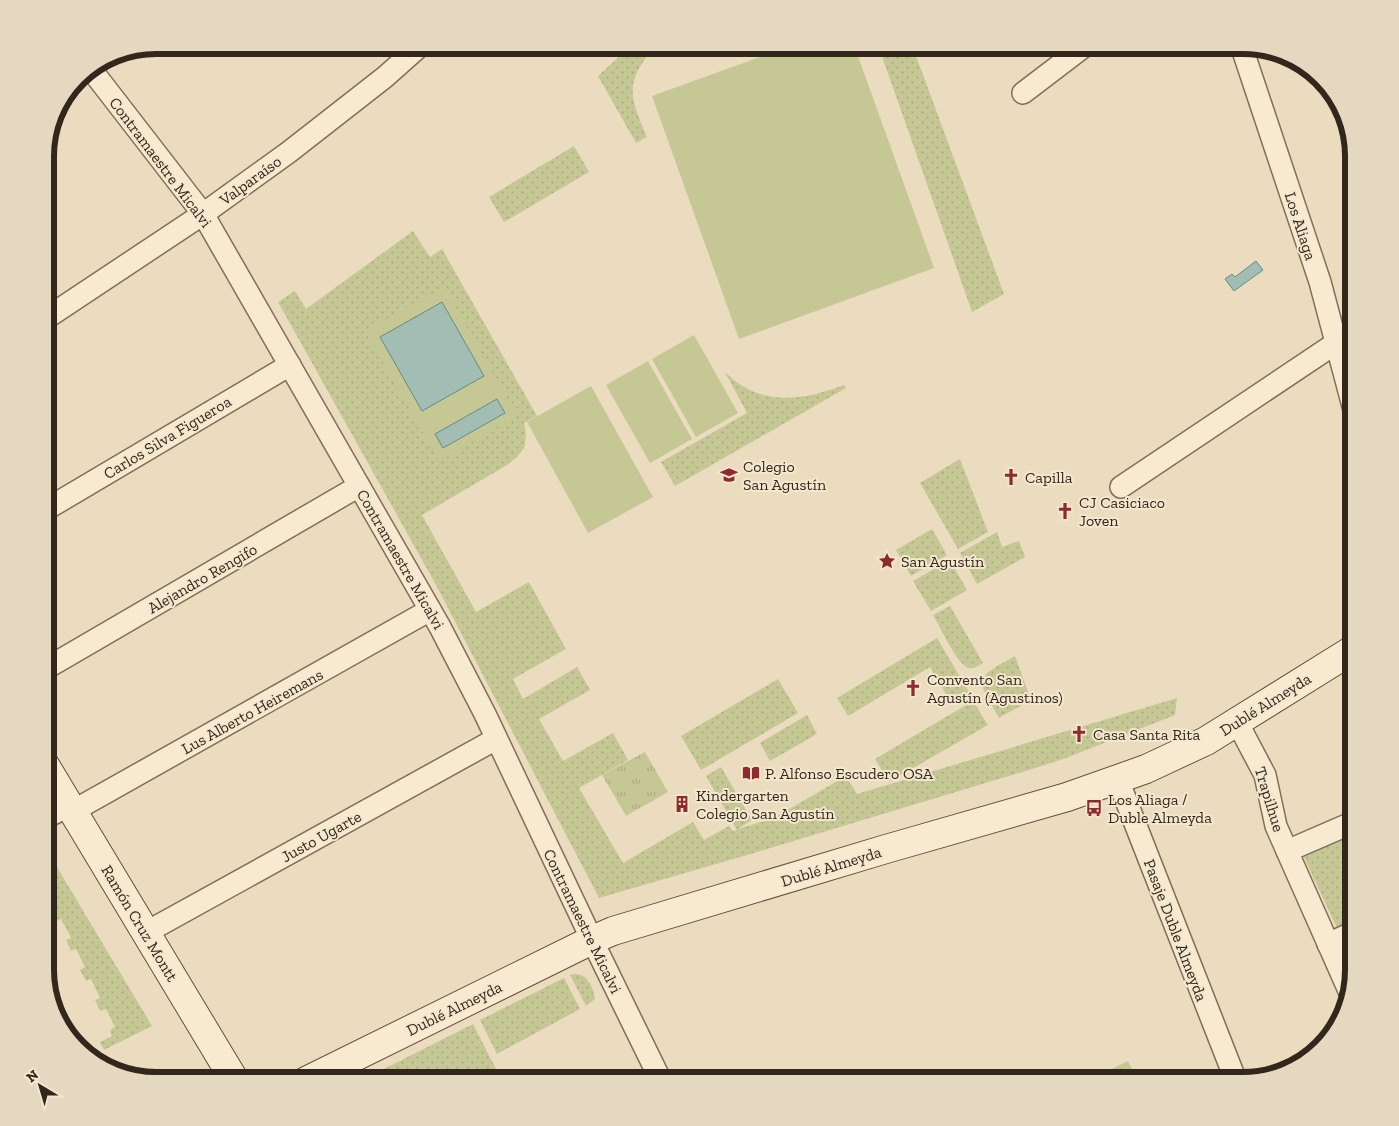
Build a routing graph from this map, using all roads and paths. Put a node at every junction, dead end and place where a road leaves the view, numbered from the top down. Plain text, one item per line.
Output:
1 (411, 54) edge
2 (1074, 54) edge
3 (1243, 54) edge
4 (95, 74) edge
5 (1023, 93) dead end
6 (203, 214) junction
7 (54, 313) edge
8 (1336, 343) junction
9 (290, 365) junction
10 (1345, 376) edge
11 (359, 486) junction
12 (1120, 486) dead end
13 (54, 505) edge
14 (430, 610) junction
15 (1345, 655) edge
16 (54, 664) edge
17 (1238, 722) junction
18 (496, 739) junction
19 (54, 780) edge
20 (1118, 780) junction
21 (71, 808) junction
22 (54, 815) edge
23 (1345, 826) edge
24 (1287, 851) junction
25 (145, 933) junction
26 (1345, 936) edge
27 (592, 940) junction
28 (1328, 944) junction
29 (1344, 981) edge
30 (230, 1072) edge
31 (324, 1072) edge
32 (657, 1072) edge
33 (1232, 1072) edge

1 - 6 street, Valparaíso
2 - 5 street
3 - 8 street, Los Aliaga
4 - 6 street, Contramaestre Micalvi
6 - 7 street, Valparaíso
6 - 9 street, Contramaestre Micalvi
8 - 10 street, Los Aliaga
8 - 12 street
9 - 11 street, Contramaestre Micalvi
9 - 13 street, Carlos Silva Figueroa
11 - 14 street, Contramaestre Micalvi
11 - 16 street, Alejandro Rengifo
14 - 18 street, Contramaestre Micalvi
14 - 21 street, Lus Alberto Heiremans
15 - 17 main road, Dublé Almeyda
17 - 20 main road, Dublé Almeyda
17 - 24 street, Trapilhue
18 - 25 street, Justo Ugarte
18 - 27 street, Contramaestre Micalvi
19 - 21 main road, Ramón Cruz Montt
20 - 27 main road, Dublé Almeyda
20 - 33 street, Pasaje Duble Almeyda
21 - 22 street, Lus Alberto Heiremans
21 - 25 main road, Ramón Cruz Montt
23 - 24 street, Trapilhue
24 - 28 street, Trapilhue
25 - 30 main road, Ramón Cruz Montt
26 - 28 street
27 - 31 main road, Dublé Almeyda
27 - 32 street, Contramaestre Micalvi
28 - 29 street, Trapilhue

